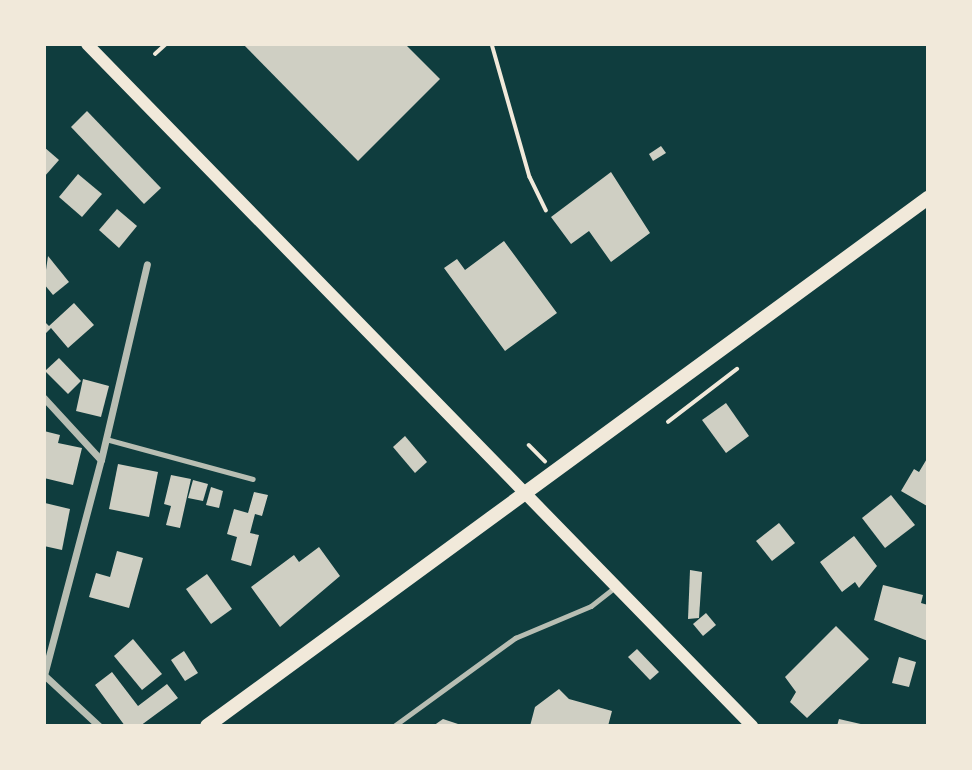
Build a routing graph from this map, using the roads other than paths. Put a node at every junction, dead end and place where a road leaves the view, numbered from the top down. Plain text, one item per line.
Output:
1 (87, 44) edge
2 (928, 198) edge
3 (147, 264) dead end
4 (44, 398) edge
5 (106, 439) junction
6 (102, 460) junction
7 (253, 479) dead end
8 (522, 492) junction
9 (616, 586) junction
10 (44, 675) edge
11 (99, 726) edge
12 (207, 726) edge
13 (394, 726) edge
14 (752, 726) edge

1 - 8 main road
2 - 8 main road
3 - 5 street
4 - 6 street
5 - 6 street
5 - 7 lane
6 - 10 street
8 - 9 main road
8 - 12 main road
9 - 13 lane
9 - 14 main road
10 - 11 street

